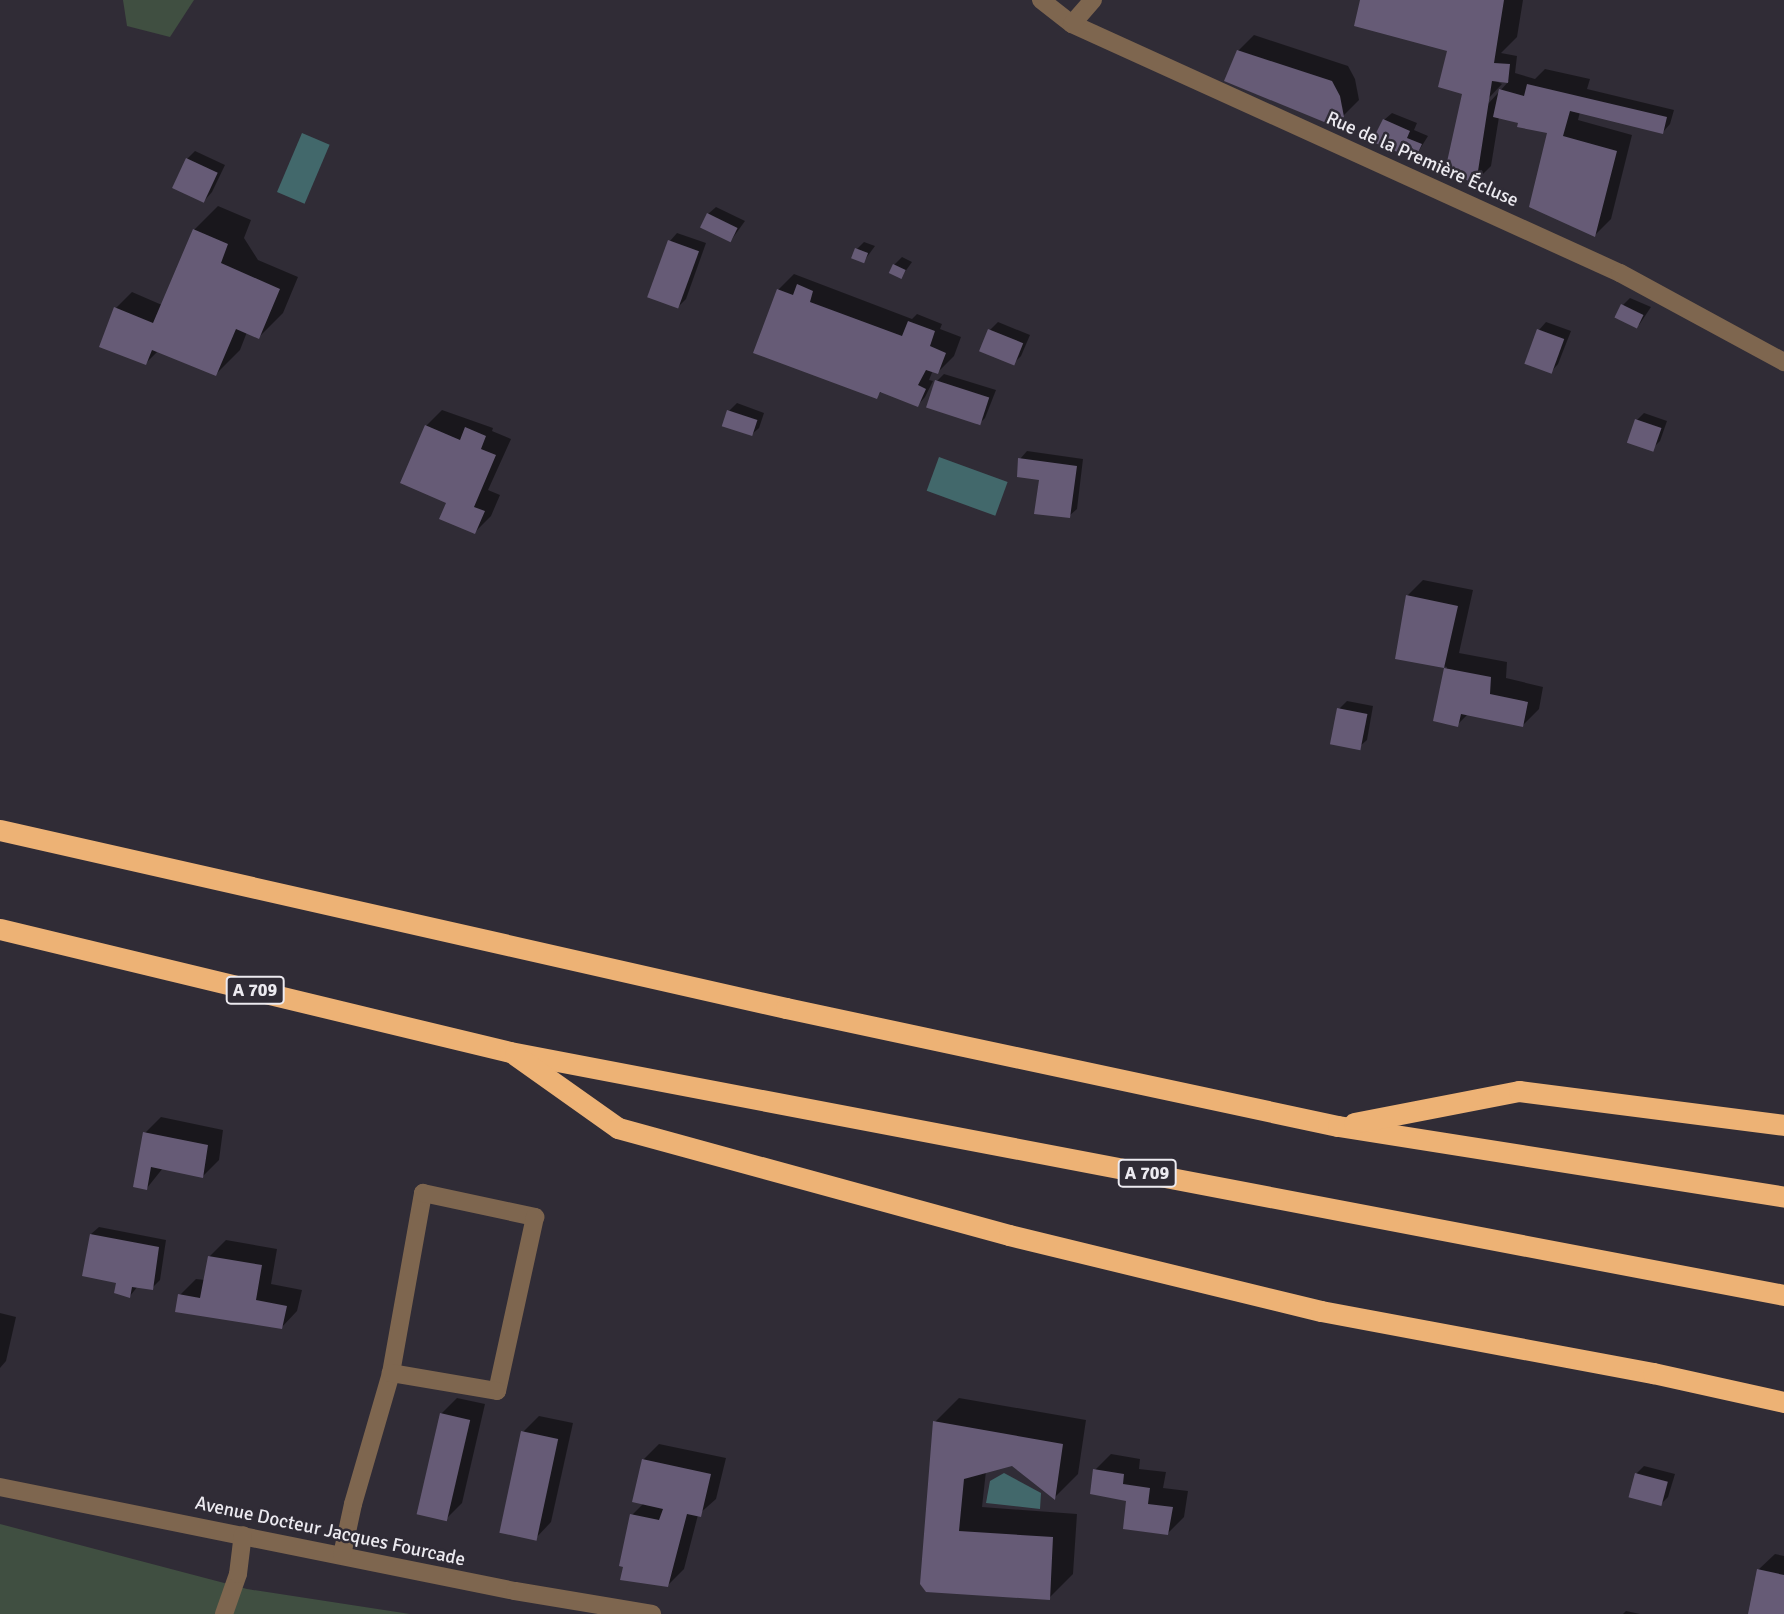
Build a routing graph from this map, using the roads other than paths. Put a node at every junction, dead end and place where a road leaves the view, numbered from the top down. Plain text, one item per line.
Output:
1 (1041, 0) edge
2 (1093, 0) edge
3 (1072, 23) junction
4 (1784, 362) edge
5 (0, 830) edge
6 (0, 929) edge
7 (510, 1052) junction
8 (1784, 1125) edge
9 (1338, 1126) junction
10 (1784, 1197) edge
11 (1784, 1295) edge
12 (391, 1373) junction
13 (1784, 1402) edge
14 (0, 1487) edge
15 (243, 1535) junction
16 (342, 1555) junction
17 (224, 1614) edge
18 (652, 1614) edge

1 - 3 street, Rue de la Première Écluse
2 - 3 street
3 - 4 street, Rue de la Première Écluse
5 - 9 highway
6 - 7 highway, A 709
7 - 11 highway, A 709
7 - 13 highway
8 - 9 highway
9 - 10 highway
12 - 12 street
12 - 16 street
14 - 15 street, Avenue Docteur Jacques Fourcade
15 - 16 street, Avenue Docteur Jacques Fourcade
15 - 17 street
16 - 18 street, Avenue Docteur Jacques Fourcade

